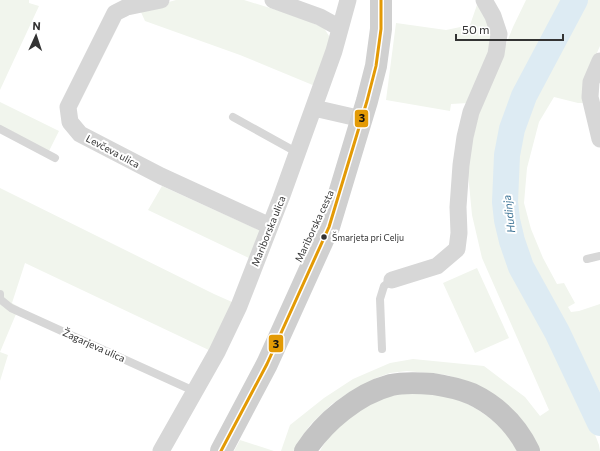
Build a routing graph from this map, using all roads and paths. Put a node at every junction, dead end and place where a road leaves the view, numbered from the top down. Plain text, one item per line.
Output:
1 (161, 0) edge
2 (273, 0) edge
3 (348, 0) edge
4 (381, 0) edge
5 (484, 0) edge
6 (340, 28) junction
7 (600, 60) edge
8 (314, 108) junction
9 (233, 117) dead end
10 (359, 128) junction
11 (0, 129) edge
12 (600, 139) edge
13 (298, 153) junction
14 (55, 158) dead end
15 (270, 226) junction
16 (600, 256) edge
17 (587, 259) dead end
18 (392, 280) joint
19 (0, 294) edge
20 (382, 348) dead end
21 (194, 391) junction
22 (310, 446) edge
23 (161, 451) edge
24 (206, 451) edge
25 (221, 451) edge
26 (529, 451) edge

1 - 15 street, Levčeva ulica
2 - 6 street
3 - 6 street, Mariborska ulica
4 - 10 main road
5 - 18 street
6 - 8 street, Mariborska ulica
7 - 12 street
8 - 10 street
8 - 13 street, Mariborska ulica
9 - 13 lane
10 - 24 main road, Mariborska cesta
10 - 25 main road, Mariborska cesta
11 - 14 lane
13 - 15 street, Mariborska ulica
15 - 21 street, Mariborska ulica
16 - 17 lane
18 - 20 lane
19 - 21 lane, Žagarjeva ulica
21 - 23 street, Mariborska ulica
22 - 26 highway

